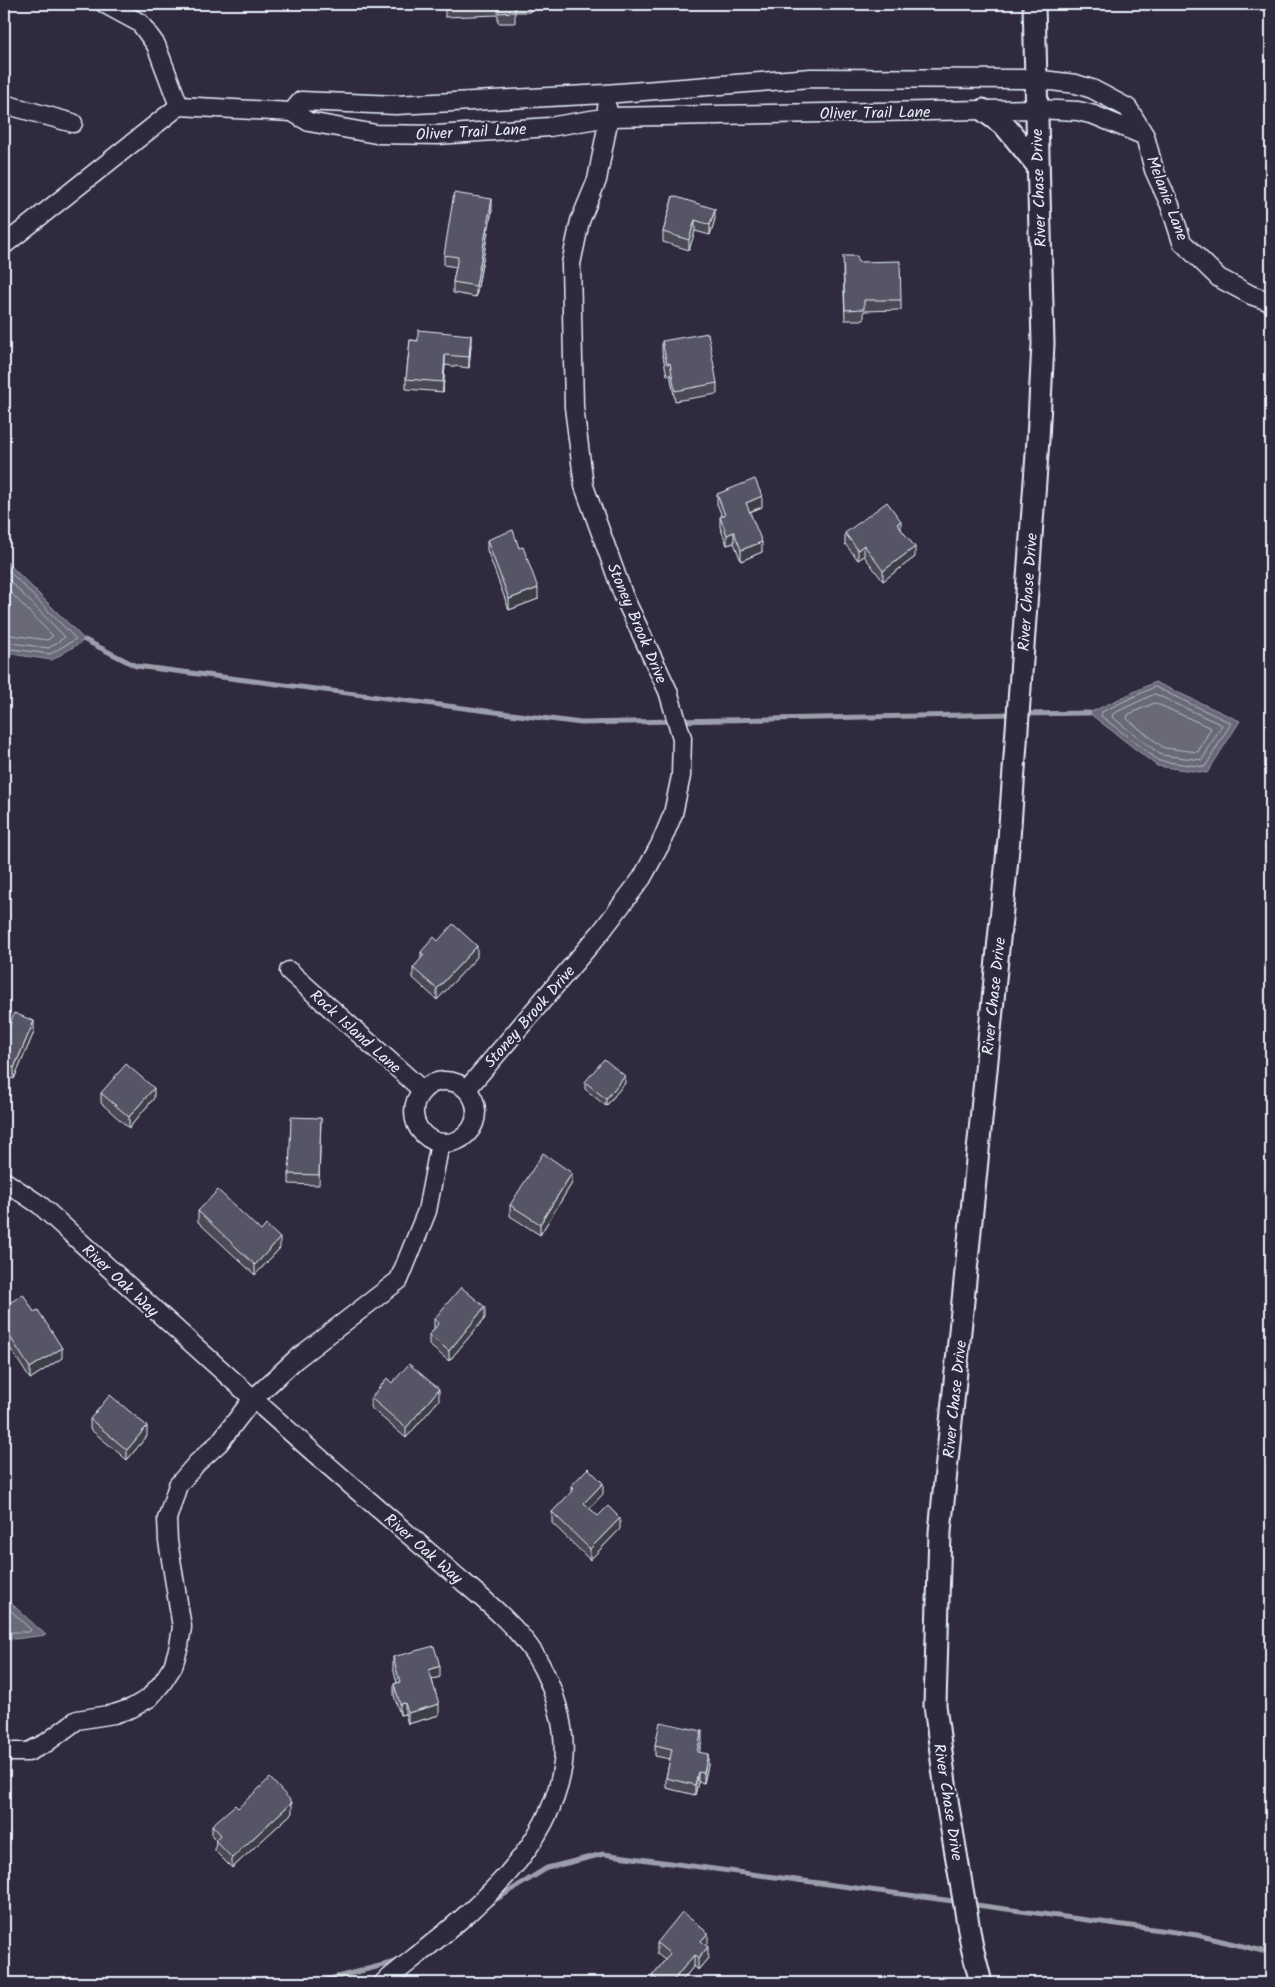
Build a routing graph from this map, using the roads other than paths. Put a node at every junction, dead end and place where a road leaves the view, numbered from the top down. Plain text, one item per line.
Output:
1 (105, 4) edge
2 (1034, 4) edge
3 (1034, 78) junction
4 (605, 94) junction
5 (4, 104) edge
6 (396, 105) junction
7 (179, 106) junction
8 (1036, 109) junction
9 (983, 110) junction
10 (292, 112) junction
11 (609, 117) junction
12 (73, 123) dead end
13 (396, 134) junction
14 (1146, 136) junction
15 (1038, 166) junction
16 (4, 245) edge
17 (1271, 302) edge
18 (289, 971) dead end
19 (467, 1089) junction
20 (422, 1090) junction
21 (440, 1143) junction
22 (4, 1181) edge
23 (252, 1400) junction
24 (4, 1752) edge
25 (383, 1983) edge
26 (981, 1983) edge

1 - 7 street
2 - 3 street, River Chase Drive
3 - 4 street, Oliver Trail Lane
3 - 8 street, River Chase Drive
3 - 14 street, Melanie Lane
4 - 6 street, Oliver Trail Lane
4 - 11 street, Stoney Brook Drive
5 - 12 street
6 - 10 street
6 - 13 street, Oliver Trail Lane
7 - 10 street
7 - 16 street
8 - 9 street, Oliver Trail Lane
8 - 14 street, Melanie Lane
8 - 15 street, River Chase Drive
9 - 11 street, Oliver Trail Lane
9 - 15 street
10 - 13 street
11 - 13 street, Oliver Trail Lane
11 - 19 street, Stoney Brook Drive
14 - 17 street, Melanie Lane
15 - 26 street, River Chase Drive
18 - 20 street, Rock Island Lane
19 - 20 street
19 - 21 street
20 - 21 street
21 - 23 street
22 - 23 street, River Oak Way
23 - 24 street
23 - 25 street, River Oak Way

